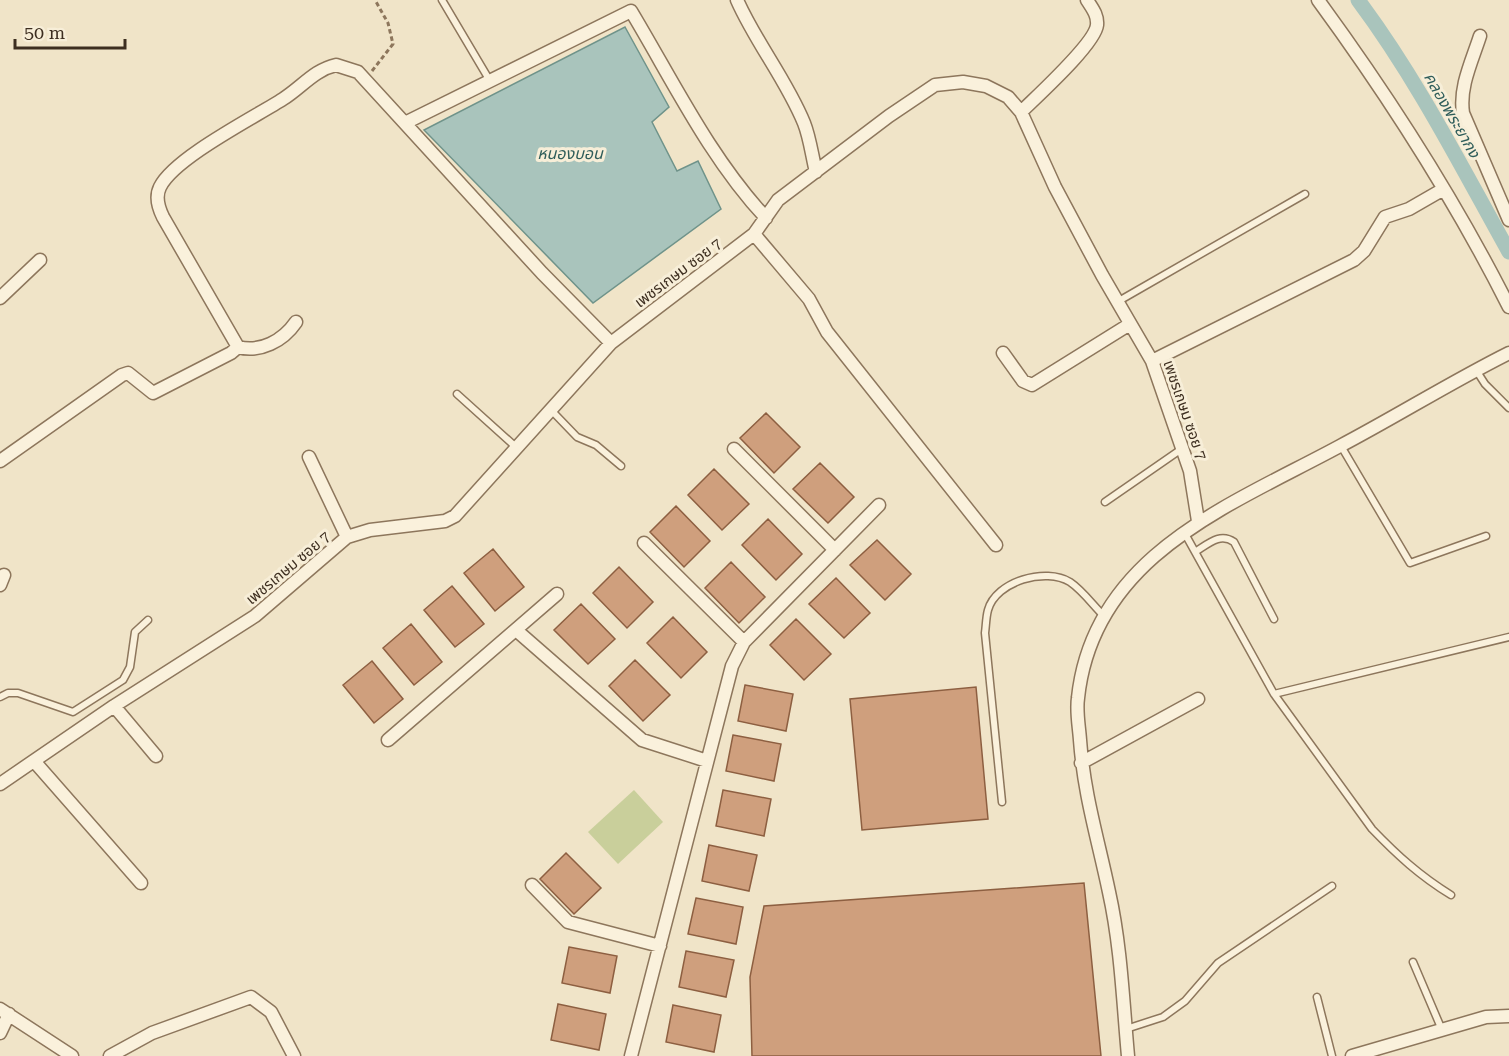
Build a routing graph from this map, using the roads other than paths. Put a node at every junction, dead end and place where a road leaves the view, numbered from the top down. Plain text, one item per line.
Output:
1 (442, 0) edge
2 (737, 0) edge
3 (1087, 0) edge
4 (1317, 0) edge
5 (630, 6) edge
6 (1480, 36) dead end
7 (490, 82) junction
8 (1021, 112) junction
9 (405, 123) junction
10 (816, 172) junction
11 (1442, 190) junction
12 (1305, 194) dead end
13 (766, 218) junction
14 (1509, 220) edge
15 (754, 234) junction
16 (40, 260) dead end
17 (0, 298) edge
18 (1117, 302) junction
19 (1509, 307) edge
20 (296, 322) dead end
21 (1130, 324) junction
22 (611, 343) junction
23 (238, 347) junction
24 (1002, 353) dead end
25 (1509, 353) edge
26 (1152, 361) junction
27 (1476, 369) junction
28 (457, 394) dead end
29 (1509, 408) edge
30 (551, 410) junction
31 (1341, 446) junction
32 (517, 448) junction
33 (1183, 448) junction
34 (734, 449) dead end
35 (309, 457) dead end
36 (0, 461) edge
37 (621, 466) dead end
38 (1105, 502) dead end
39 (879, 505) dead end
40 (1198, 521) junction
41 (1184, 531) junction
42 (1486, 536) dead end
43 (347, 537) junction
44 (644, 543) dead end
45 (996, 545) dead end
46 (835, 550) junction
47 (1195, 552) junction
48 (557, 594) dead end
49 (1103, 615) junction
50 (1274, 619) dead end
51 (148, 620) dead end
52 (516, 630) junction
53 (1509, 637) edge
54 (744, 642) junction
55 (1274, 694) junction
56 (0, 697) edge
57 (1198, 699) dead end
58 (114, 706) junction
59 (388, 740) dead end
60 (156, 756) dead end
61 (34, 761) junction
62 (707, 761) junction
63 (1081, 763) junction
64 (0, 784) edge
65 (1002, 802) dead end
66 (141, 883) dead end
67 (532, 885) dead end
68 (1332, 886) dead end
69 (1450, 895) dead end
70 (660, 946) junction
71 (1413, 962) dead end
72 (1317, 997) dead end
73 (4, 1012) edge
74 (1509, 1016) edge
75 (1126, 1029) junction
76 (1442, 1030) junction
77 (0, 1033) edge
78 (72, 1056) edge
79 (110, 1056) edge
80 (294, 1056) edge
81 (632, 1056) edge
82 (1128, 1056) edge
83 (1332, 1056) edge
84 (1352, 1056) edge

1 - 7 lane
2 - 10 street
3 - 8 street
4 - 11 street
5 - 7 street
5 - 13 street
6 - 14 street
7 - 9 street
8 - 10 street, เพชรเกษม ซอย 7
8 - 18 street, เพชรเกษม ซอย 7
9 - 22 street
9 - 23 street
10 - 13 street, เพชรเกษม ซอย 7
11 - 19 street
11 - 26 street
12 - 18 lane
13 - 15 street, เพชรเกษม ซอย 7
15 - 22 street, เพชรเกษม ซอย 7
15 - 45 street
16 - 17 street
18 - 21 street, เพชรเกษม ซอย 7
20 - 23 street
21 - 24 street
21 - 26 street, เพชรเกษม ซอย 7
22 - 30 street, เพชรเกษม ซอย 7
23 - 36 street
25 - 27 street
26 - 33 street, เพชรเกษม ซอย 7
27 - 29 lane
27 - 31 street
28 - 32 lane
30 - 32 street, เพชรเกษม ซอย 7
30 - 37 lane
31 - 40 street
31 - 42 lane
32 - 43 street, เพชรเกษม ซอย 7
33 - 38 lane
33 - 40 street, เพชรเกษม ซอย 7
34 - 46 street
35 - 43 street
39 - 46 street
40 - 41 street
41 - 47 lane
41 - 49 street
43 - 58 street, เพชรเกษม ซอย 7
44 - 54 street
46 - 54 street
47 - 50 lane
47 - 55 lane
48 - 52 street
49 - 63 street
49 - 65 lane
51 - 56 lane
52 - 59 street
52 - 62 street
53 - 55 lane
54 - 62 street
55 - 69 lane
57 - 63 street
58 - 60 street
58 - 61 street, เพชรเกษม ซอย 7
61 - 64 street, เพชรเกษม ซอย 7
61 - 66 street
62 - 70 street
63 - 75 street
67 - 70 street
68 - 75 lane
70 - 81 street
71 - 76 lane
72 - 83 lane
73 - 77 street
73 - 78 street
74 - 76 street
75 - 82 street
76 - 84 street
79 - 80 street

